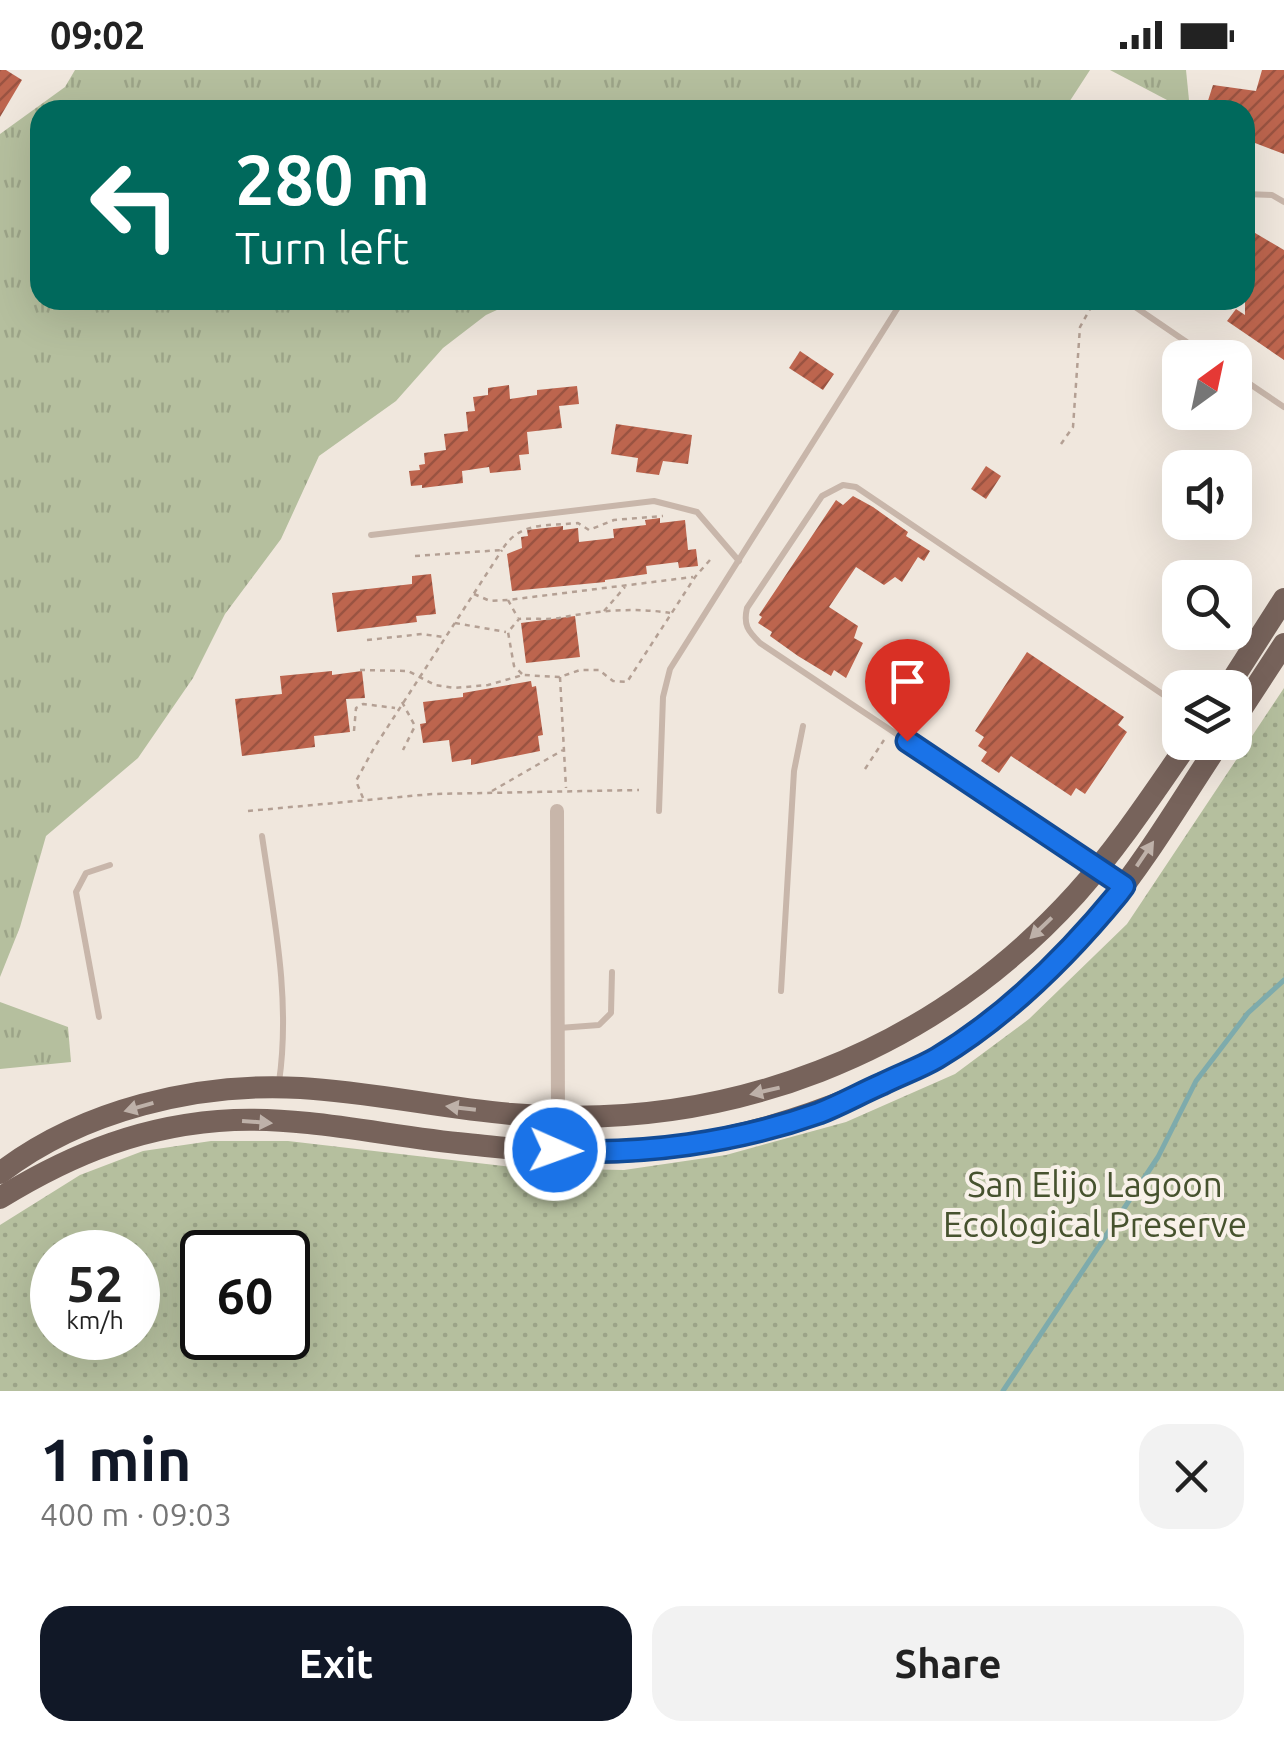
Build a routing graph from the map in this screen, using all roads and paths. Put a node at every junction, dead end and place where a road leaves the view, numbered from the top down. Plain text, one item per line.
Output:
1 (1255, 194) edge
2 (1284, 202) edge
3 (896, 310) edge
4 (1089, 310) edge
5 (1140, 310) edge
6 (1184, 340) edge
7 (1252, 385) edge
8 (1284, 407) edge
9 (1061, 444) dead end
10 (664, 516) dead end
11 (372, 535) dead end
12 (502, 550) junction
13 (416, 556) dead end
14 (710, 560) dead end
15 (738, 562) junction
16 (695, 577) junction
17 (626, 586) junction
18 (474, 594) junction
19 (1284, 599) edge
20 (508, 600) junction
21 (603, 613) junction
22 (672, 614) junction
23 (518, 619) junction
24 (454, 623) junction
25 (508, 632) junction
26 (444, 638) junction
27 (367, 640) dead end
28 (1284, 644) edge
29 (360, 670) dead end
30 (1239, 670) edge
31 (523, 675) junction
32 (419, 676) junction
33 (560, 677) junction
34 (1252, 693) edge
35 (1162, 694) edge
36 (402, 701) junction
37 (396, 708) junction
38 (802, 726) dead end
39 (354, 730) dead end
40 (891, 730) junction
41 (564, 749) junction
42 (403, 750) dead end
43 (1177, 760) edge
44 (1208, 760) edge
45 (865, 769) dead end
46 (566, 790) junction
47 (639, 790) dead end
48 (491, 792) junction
49 (363, 798) junction
50 (248, 811) dead end
51 (557, 811) dead end
52 (659, 811) dead end
53 (262, 836) dead end
54 (110, 865) dead end
55 (1097, 868) junction
56 (1124, 886) junction
57 (612, 972) dead end
58 (781, 991) dead end
59 (99, 1017) dead end
60 (558, 1028) junction
61 (278, 1089) junction
62 (558, 1116) junction
63 (555, 1150) junction
64 (0, 1174) edge
65 (0, 1198) edge

1 - 2 lane
3 - 15 lane
4 - 9 path
5 - 6 lane
7 - 8 lane
10 - 12 path
11 - 15 lane
12 - 13 path
12 - 18 path
14 - 16 path
15 - 52 lane
16 - 17 path
16 - 22 path
17 - 20 path
17 - 21 path
18 - 20 path
18 - 24 path
19 - 30 main road
20 - 23 path
21 - 22 path
21 - 23 path
22 - 33 path
23 - 25 path
24 - 25 path
24 - 26 path
25 - 31 path
26 - 27 path
26 - 32 path
28 - 34 main road
29 - 32 path
31 - 32 path
31 - 33 path
32 - 36 path
33 - 41 path
35 - 40 lane
36 - 37 path
36 - 42 path
37 - 39 path
37 - 49 path
38 - 58 lane
40 - 45 path
40 - 55 lane
41 - 46 path
41 - 48 path
43 - 55 main road
56 -> 44 main road
46 - 47 path
46 - 48 path
48 - 49 path
49 - 50 path
51 - 60 street
53 - 61 lane
54 - 59 lane
55 - 56 lane
55 -> 62 main road
56 - 63 main road
57 - 60 lane
60 - 62 street
62 -> 61 main road
61 -> 64 main road
62 - 63 street
65 -> 63 main road

